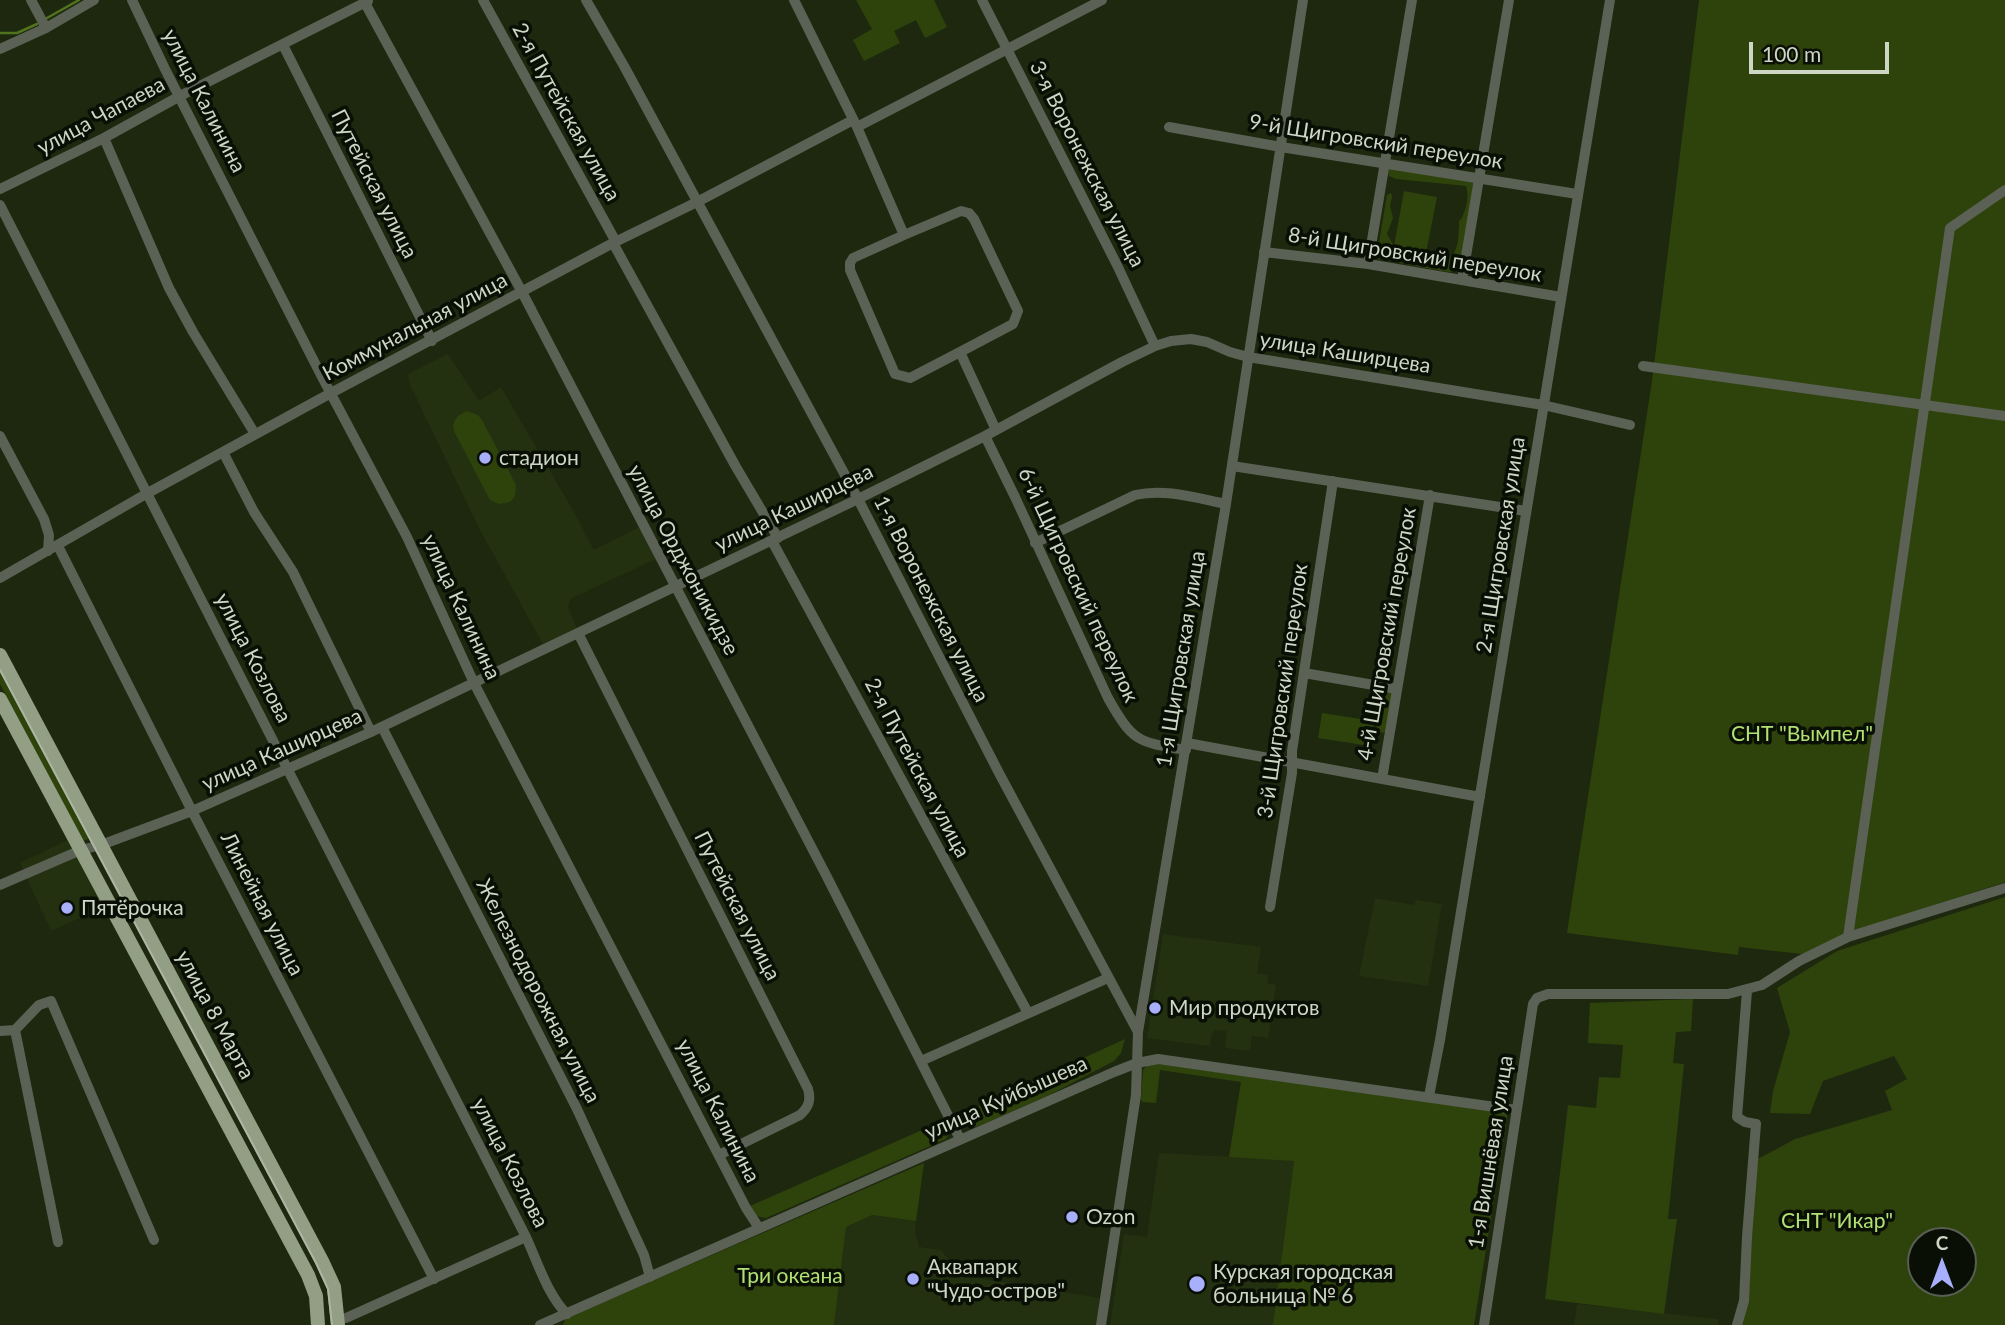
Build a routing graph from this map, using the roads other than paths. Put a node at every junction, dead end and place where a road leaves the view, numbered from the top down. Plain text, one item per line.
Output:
1 (31, 0) edge
2 (94, 0) edge
3 (132, 0) edge
4 (483, 0) edge
5 (586, 0) edge
6 (794, 0) edge
7 (982, 0) edge
8 (1102, 0) edge
9 (1303, 0) edge
10 (1412, 0) edge
11 (1509, 0) edge
12 (1610, 0) edge
13 (368, 1) edge
14 (46, 28) junction
15 (282, 45) junction
16 (1008, 48) junction
17 (0, 50) edge
18 (180, 96) junction
19 (855, 124) junction
20 (1169, 127) dead end
21 (104, 138) junction
22 (1281, 147) junction
23 (1385, 162) junction
24 (1480, 178) junction
25 (0, 189) edge
26 (2005, 190) edge
27 (1577, 194) junction
28 (697, 202) junction
29 (0, 205) edge
30 (904, 235) junction
31 (615, 243) junction
32 (1264, 251) junction
33 (1368, 264) junction
34 (1462, 280) junction
35 (522, 292) junction
36 (1561, 297) junction
37 (432, 341) junction
38 (1155, 346) junction
39 (960, 352) junction
40 (1248, 357) junction
41 (1643, 366) dead end
42 (331, 393) junction
43 (1543, 405) junction
44 (1924, 405) junction
45 (2005, 416) edge
46 (1630, 425) dead end
47 (996, 430) junction
48 (255, 434) junction
49 (0, 436) edge
50 (985, 436) junction
51 (223, 452) junction
52 (1232, 466) junction
53 (1334, 481) junction
54 (146, 494) junction
55 (1430, 495) junction
56 (858, 499) junction
57 (1226, 504) junction
58 (1526, 511) junction
59 (775, 540) junction
60 (1035, 543) junction
61 (53, 548) junction
62 (0, 578) edge
63 (675, 587) junction
64 (578, 634) junction
65 (0, 655) edge
66 (1304, 673) junction
67 (474, 683) junction
68 (1397, 689) junction
69 (0, 699) edge
70 (382, 727) junction
71 (371, 732) junction
72 (1186, 747) junction
73 (1292, 761) junction
74 (288, 767) junction
75 (1382, 779) junction
76 (1480, 797) junction
77 (192, 811) junction
78 (101, 845) junction
79 (81, 850) junction
80 (0, 885) edge
81 (2005, 888) edge
82 (1270, 906) dead end
83 (1848, 937) junction
84 (1108, 978) junction
85 (1747, 991) junction
86 (1027, 1013) junction
87 (19, 1026) junction
88 (0, 1031) edge
89 (1138, 1032) junction
90 (921, 1061) junction
91 (1137, 1063) junction
92 (1429, 1096) junction
93 (1516, 1110) junction
94 (960, 1139) junction
95 (719, 1155) junction
96 (759, 1228) junction
97 (526, 1237) junction
98 (154, 1240) dead end
99 (58, 1242) dead end
100 (650, 1277) junction
101 (434, 1279) junction
102 (566, 1314) junction
103 (344, 1323) edge
104 (318, 1325) edge
105 (540, 1325) edge
106 (1101, 1325) edge
107 (1484, 1325) edge
108 (1737, 1325) edge

1 - 14 street
2 - 14 street
3 - 18 street, улица Калинина
4 - 31 street, 2-я Путейская улица
5 - 28 street, 1-я Воронежская улица
6 - 19 street
7 - 16 street, 3-я Воронежская улица
8 - 16 street, Коммунальная улица
9 - 22 street, 1-я Щигровская улица
10 - 23 street
11 - 24 street
12 - 27 street, 2-я Щигровская улица
13 - 15 street, улица Чапаева
13 - 35 street, улица Орджоникидзе
14 - 17 street
15 - 18 street, улица Чапаева
15 - 37 street, Путейская улица
16 - 19 street, Коммунальная улица
16 - 38 street, 3-я Воронежская улица
18 - 21 street, улица Чапаева
18 - 42 street, улица Калинина
19 - 28 street, Коммунальная улица
19 - 30 street
20 - 22 street, 9-й Щигровский переулок
21 - 25 street, улица Чапаева
21 - 48 street
22 - 23 street, 9-й Щигровский переулок
22 - 32 street, 1-я Щигровская улица
23 - 24 street, 9-й Щигровский переулок
23 - 33 street
24 - 27 street, 9-й Щигровский переулок
24 - 34 street
26 - 44 street
27 - 36 street, 2-я Щигровская улица
28 - 31 street, Коммунальная улица
28 - 56 street, 1-я Воронежская улица
29 - 54 street, улица Козлова
30 - 39 street
30 - 39 street
31 - 35 street, Коммунальная улица
31 - 59 street, 2-я Путейская улица
32 - 33 street, 8-й Щигровский переулок
32 - 40 street, 1-я Щигровская улица
33 - 34 street, 8-й Щигровский переулок
34 - 36 street, 8-й Щигровский переулок
35 - 37 street, Коммунальная улица
35 - 63 street, улица Орджоникидзе
36 - 43 street, 2-я Щигровская улица
37 - 42 street, Коммунальная улица
38 - 40 street, улица Каширцева
38 - 47 street, улица Каширцева
39 - 47 street
40 - 43 street, улица Каширцева
40 - 52 street, 1-я Щигровская улица
41 - 44 street
42 - 48 street, Коммунальная улица
42 - 67 street, улица Калинина
43 - 46 street, улица Каширцева
43 - 58 street, 2-я Щигровская улица
44 - 45 street
44 - 83 street
47 - 50 street, улица Каширцева
48 - 51 street, Коммунальная улица
49 - 61 street, Линейная улица
50 - 56 street, улица Каширцева
50 - 60 street, 6-й Щигровский переулок
51 - 54 street, Коммунальная улица
51 - 71 street
52 - 53 street
52 - 57 street, 1-я Щигровская улица
53 - 55 street
53 - 66 street, 3-й Щигровский переулок
54 - 61 street, Коммунальная улица
54 - 74 street, улица Козлова
55 - 58 street
55 - 68 street, 4-й Щигровский переулок
56 - 59 street, улица Каширцева
56 - 84 street, 1-я Воронежская улица
57 - 60 street
57 - 72 street, 1-я Щигровская улица
58 - 76 street, 2-я Щигровская улица
59 - 63 street, улица Каширцева
59 - 86 street, 2-я Путейская улица
60 - 72 street, 6-й Щигровский переулок
61 - 62 street, Коммунальная улица
61 - 77 street, Линейная улица
63 - 64 street, улица Каширцева
63 - 90 street, улица Орджоникидзе
64 - 67 street, улица Каширцева
64 - 95 street, Путейская улица
65 - 78 main road, улица 8 Марта
66 - 68 street
66 - 73 street, 3-й Щигровский переулок
67 - 70 street, улица Каширцева
67 - 95 street, улица Калинина
68 - 75 street, 4-й Щигровский переулок
69 - 79 main road, улица 8 Марта
70 - 71 street, улица Каширцева
70 - 100 street, Железнодорожная улица
71 - 74 street, улица Каширцева
72 - 73 street, 6-й Щигровский переулок
72 - 89 street, 1-я Щигровская улица
73 - 75 street, 6-й Щигровский переулок
73 - 82 street, 3-й Щигровский переулок
74 - 77 street, улица Каширцева
74 - 97 street, улица Козлова
75 - 76 street, 6-й Щигровский переулок
76 - 92 street, 2-я Щигровская улица
77 - 78 street, улица Каширцева
77 - 101 street, Линейная улица
78 - 79 street, улица Каширцева
78 - 103 main road, улица 8 Марта
79 - 80 street, улица Каширцева
79 - 104 main road, улица 8 Марта
81 - 83 street
83 - 85 street
84 - 86 street
84 - 89 street, 1-я Воронежская улица
85 - 93 street, 1-я Вишнёвая улица
85 - 108 street
86 - 90 street
87 - 88 street
87 - 98 street
87 - 99 street
89 - 91 street, 1-я Щигровская улица
90 - 94 street, улица Орджоникидзе
91 - 92 street, улица Куйбышева
91 - 94 street, улица Куйбышева
91 - 106 street, 1-я Щигровская улица
92 - 93 street, улица Куйбышева
93 - 107 street, 1-я Вишнёвая улица
94 - 96 street, улица Куйбышева
95 - 96 street, улица Калинина
96 - 100 street, улица Куйбышева
97 - 101 street
97 - 102 street, улица Козлова
100 - 102 street, улица Куйбышева
101 - 103 street
102 - 105 street, улица Куйбышева

